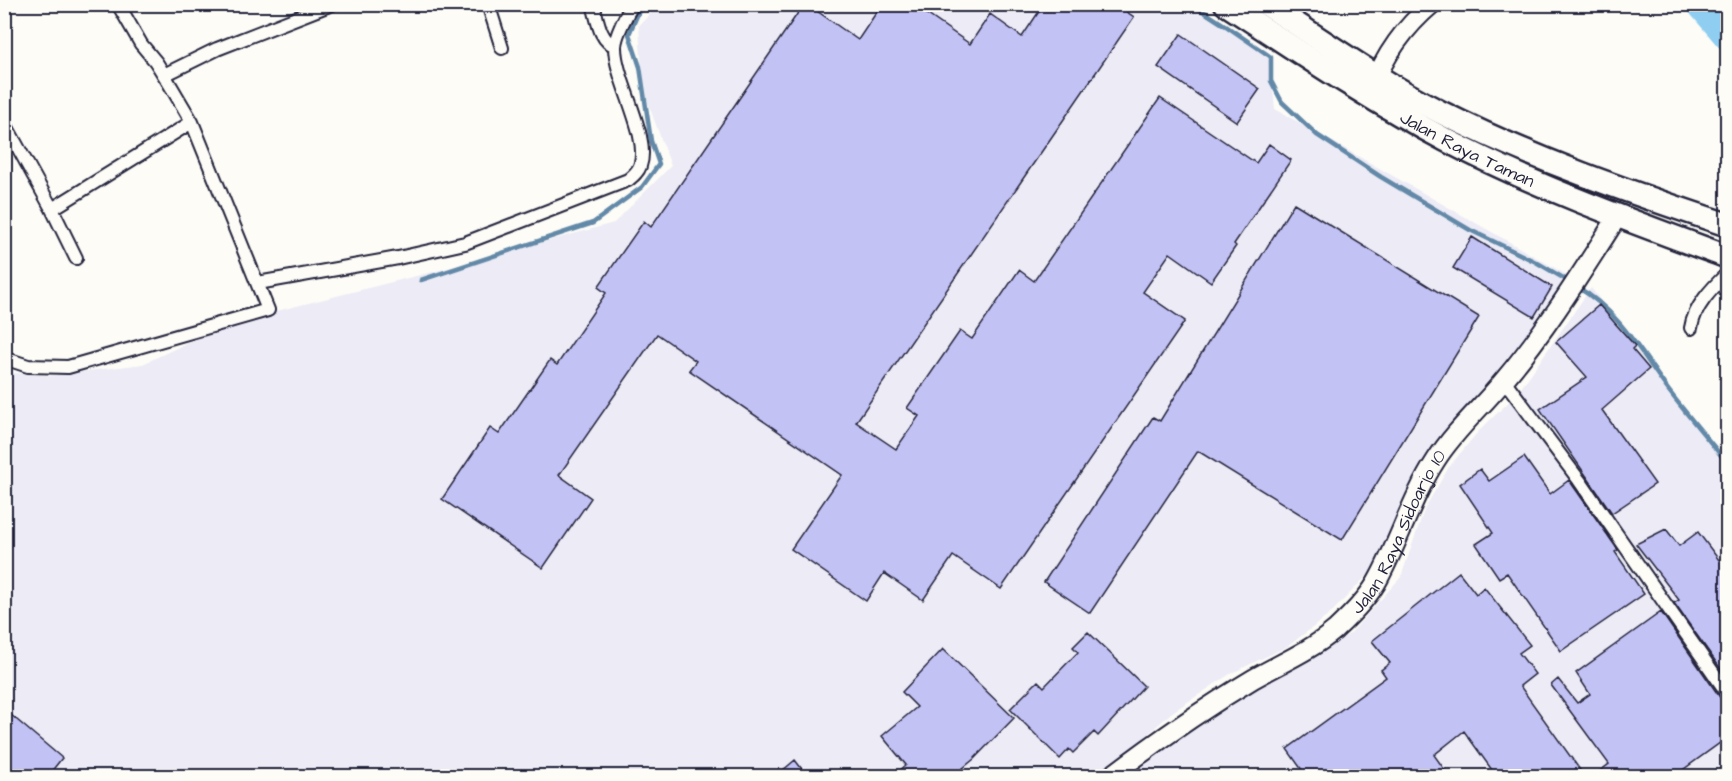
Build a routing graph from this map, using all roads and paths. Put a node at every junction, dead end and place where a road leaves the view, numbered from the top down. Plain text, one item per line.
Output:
1 (118, 4) edge
2 (332, 4) edge
3 (488, 4) edge
4 (593, 4) edge
5 (633, 4) edge
6 (1226, 4) edge
7 (1432, 4) edge
8 (1287, 23) edge
9 (615, 45) junction
10 (502, 48) dead end
11 (164, 75) junction
12 (1380, 86) junction
13 (4, 122) edge
14 (192, 122) junction
15 (52, 209) junction
16 (1618, 216) junction
17 (1728, 225) edge
18 (1728, 257) edge
19 (76, 258) dead end
20 (1728, 273) edge
21 (259, 286) junction
22 (1691, 328) dead end
23 (4, 358) edge
24 (1504, 380) junction
25 (1728, 694) edge
26 (1111, 777) edge

1 - 11 street
2 - 11 street
3 - 10 street
4 - 9 street
5 - 9 street
6 - 8 highway, Jalan Raya Taman
7 - 12 street
8 - 12 highway, Jalan Raya Taman
9 - 21 street
11 - 14 street
12 - 16 highway, Jalan Raya Taman
12 - 17 highway, Jalan Raya Taman
13 - 15 street
14 - 15 street
14 - 21 street
15 - 19 street
16 - 18 highway, Jalan Raya Taman
16 - 24 street, Jalan Raya Sidoarjo 10
20 - 22 street
21 - 23 street
24 - 25 street
24 - 26 street, Jalan Raya Sidoarjo 10

